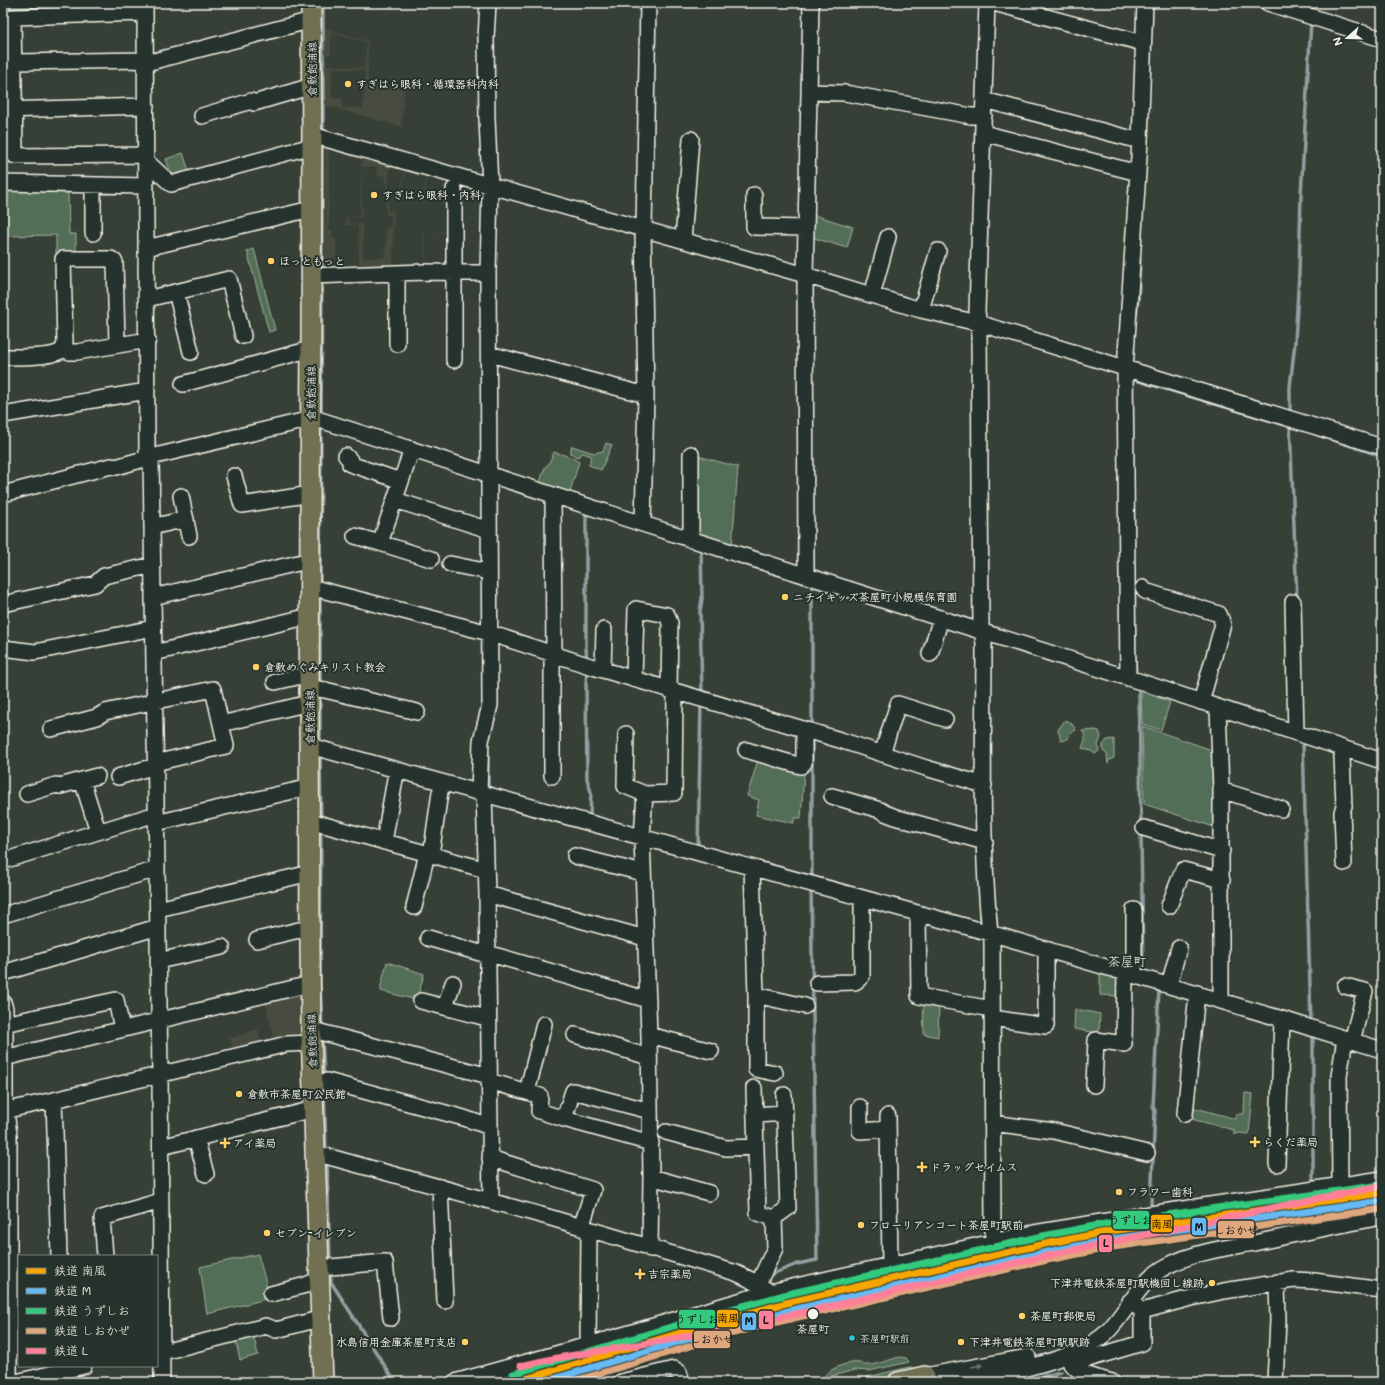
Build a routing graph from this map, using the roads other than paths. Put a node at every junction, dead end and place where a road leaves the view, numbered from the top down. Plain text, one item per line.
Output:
1 (488, 3) edge
2 (648, 3) edge
3 (811, 3) edge
4 (988, 3) edge
5 (994, 3) edge
6 (1145, 3) edge
7 (1268, 3) edge
8 (145, 8) edge
9 (311, 11) edge
10 (1382, 38) edge
11 (1143, 43) junction
12 (150, 60) junction
13 (14, 62) junction
14 (312, 86) junction
15 (813, 92) junction
16 (984, 100) junction
17 (146, 106) junction
18 (9, 109) edge
19 (202, 116) dead end
20 (981, 116) junction
21 (983, 133) junction
22 (691, 138) dead end
23 (312, 141) junction
24 (1140, 141) junction
25 (149, 163) junction
26 (1138, 173) junction
27 (3, 183) edge
28 (93, 185) junction
29 (145, 186) junction
30 (490, 186) junction
31 (454, 189) dead end
32 (754, 195) dead end
33 (311, 209) junction
34 (806, 228) junction
35 (645, 231) junction
36 (93, 233) dead end
37 (888, 237) dead end
38 (683, 240) junction
39 (151, 247) junction
40 (938, 251) dead end
41 (454, 272) junction
42 (397, 273) junction
43 (485, 273) junction
44 (319, 275) junction
45 (805, 279) junction
46 (176, 292) junction
47 (872, 295) junction
48 (151, 298) junction
49 (921, 310) junction
50 (978, 323) junction
51 (243, 336) dead end
52 (148, 340) junction
53 (117, 344) junction
54 (397, 344) dead end
55 (63, 349) junction
56 (311, 350) junction
57 (191, 352) dead end
58 (489, 354) junction
59 (3, 357) edge
60 (454, 360) dead end
61 (1125, 369) junction
62 (183, 384) dead end
63 (147, 391) junction
64 (646, 395) junction
65 (3, 415) edge
66 (311, 419) junction
67 (1382, 447) edge
68 (410, 452) junction
69 (691, 454) dead end
70 (151, 457) junction
71 (348, 463) dead end
72 (234, 476) dead end
73 (489, 478) junction
74 (401, 481) junction
75 (3, 494) edge
76 (311, 494) junction
77 (181, 496) dead end
78 (395, 500) junction
79 (553, 500) junction
80 (186, 519) junction
81 (155, 526) junction
82 (647, 526) junction
83 (485, 529) junction
84 (189, 536) dead end
85 (355, 536) dead end
86 (691, 540) junction
87 (380, 543) junction
88 (431, 558) dead end
89 (311, 560) junction
90 (153, 564) junction
91 (450, 564) dead end
92 (485, 571) junction
93 (810, 577) junction
94 (1143, 588) dead end
95 (317, 589) junction
96 (157, 596) junction
97 (1293, 602) dead end
98 (3, 604) edge
99 (310, 616) junction
100 (939, 623) junction
101 (154, 628) junction
102 (604, 630) dead end
103 (489, 633) junction
104 (983, 637) junction
105 (3, 648) edge
106 (157, 652) junction
107 (553, 654) junction
108 (930, 654) dead end
109 (592, 667) junction
110 (634, 679) junction
111 (1133, 680) junction
112 (275, 682) dead end
113 (314, 689) junction
114 (672, 691) junction
115 (157, 701) junction
116 (1201, 702) junction
117 (417, 712) dead end
118 (1219, 712) junction
119 (944, 719) dead end
120 (221, 724) junction
121 (51, 729) dead end
122 (809, 732) junction
123 (626, 734) dead end
124 (1299, 734) junction
125 (317, 748) junction
126 (746, 750) dead end
127 (1343, 753) junction
128 (882, 754) junction
129 (1382, 761) edge
130 (158, 763) junction
131 (96, 776) dead end
132 (552, 776) dead end
133 (118, 777) dead end
134 (395, 779) dead end
135 (82, 780) junction
136 (980, 784) junction
137 (310, 787) junction
138 (1221, 790) junction
139 (440, 792) dead end
140 (482, 793) junction
141 (27, 794) dead end
142 (645, 794) junction
143 (832, 796) dead end
144 (1281, 809) dead end
145 (158, 820) junction
146 (317, 824) junction
147 (1144, 828) dead end
148 (98, 831) junction
149 (642, 837) junction
150 (982, 841) junction
151 (384, 842) junction
152 (1222, 852) junction
153 (429, 855) junction
154 (575, 856) dead end
155 (3, 861) edge
156 (1344, 863) dead end
157 (752, 868) junction
158 (157, 869) junction
159 (486, 870) junction
160 (310, 873) junction
161 (643, 874) junction
162 (1222, 880) junction
163 (490, 895) junction
164 (862, 898) junction
165 (1169, 906) dead end
166 (414, 907) dead end
167 (160, 908) junction
168 (1134, 910) dead end
169 (918, 914) junction
170 (3, 916) edge
171 (158, 927) junction
172 (983, 931) junction
173 (310, 932) junction
174 (428, 938) dead end
175 (645, 938) junction
176 (257, 940) dead end
177 (222, 947) dead end
178 (1179, 948) dead end
179 (1048, 953) junction
180 (489, 954) junction
181 (161, 961) junction
182 (3, 973) edge
183 (1130, 974) junction
184 (453, 983) dead end
185 (817, 983) dead end
186 (310, 984) junction
187 (1169, 985) junction
188 (1345, 986) dead end
189 (756, 995) junction
190 (1197, 997) junction
191 (648, 1000) junction
192 (1221, 1000) junction
193 (422, 1001) dead end
194 (3, 1002) edge
195 (805, 1006) dead end
196 (445, 1007) junction
197 (990, 1011) junction
198 (488, 1017) junction
199 (1282, 1019) junction
200 (161, 1020) junction
201 (4, 1024) junction
202 (544, 1024) dead end
203 (122, 1029) junction
204 (649, 1034) junction
205 (317, 1035) junction
206 (575, 1035) dead end
207 (1349, 1040) junction
208 (4, 1050) edge
209 (1382, 1050) edge
210 (712, 1051) dead end
211 (649, 1057) junction
212 (775, 1073) dead end
213 (160, 1074) junction
214 (492, 1080) junction
215 (320, 1082) junction
216 (1094, 1085) dead end
217 (754, 1088) dead end
218 (527, 1092) junction
219 (784, 1094) dead end
220 (54, 1100) junction
221 (860, 1107) dead end
222 (314, 1109) junction
223 (5, 1110) edge
224 (650, 1111) junction
225 (785, 1113) junction
226 (755, 1114) junction
227 (1186, 1114) dead end
228 (564, 1119) junction
229 (992, 1123) junction
230 (490, 1127) junction
231 (666, 1132) dead end
232 (196, 1138) junction
233 (651, 1143) junction
234 (163, 1146) junction
235 (756, 1147) junction
236 (1147, 1152) dead end
237 (323, 1155) junction
238 (490, 1158) junction
239 (1277, 1164) dead end
240 (206, 1174) dead end
241 (651, 1177) junction
242 (1382, 1179) edge
243 (1340, 1186) junction
244 (440, 1187) junction
245 (709, 1193) dead end
246 (491, 1201) junction
247 (161, 1204) junction
248 (1382, 1217) edge
249 (774, 1218) junction
250 (585, 1229) junction
251 (993, 1242) junction
252 (650, 1245) junction
253 (59, 1255) edge
254 (105, 1255) edge
255 (890, 1265) junction
256 (325, 1270) junction
257 (1277, 1282) junction
258 (764, 1288) junction
259 (1382, 1290) edge
260 (6, 1292) edge
261 (271, 1294) dead end
262 (159, 1297) edge
263 (1130, 1301) junction
264 (445, 1302) dead end
265 (1142, 1310) junction
266 (391, 1318) dead end
267 (14, 1319) edge
268 (321, 1322) junction
269 (6, 1345) edge
270 (588, 1345) junction
271 (163, 1350) edge
272 (1071, 1355) junction
273 (80, 1367) edge
274 (925, 1379) edge
275 (981, 1380) edge
276 (9, 1382) edge
277 (16, 1382) edge
278 (162, 1382) edge
279 (323, 1382) edge
280 (455, 1382) edge
281 (621, 1382) edge
282 (682, 1382) edge
283 (898, 1382) edge
284 (964, 1382) edge
285 (1112, 1382) edge
286 (1276, 1382) edge

1 - 30 street
2 - 35 street
3 - 15 street
4 - 16 street
5 - 11 street
6 - 11 street
7 - 10 street
8 - 12 street
8 - 13 street
9 - 12 street
9 - 14 main road, 倉敷飽浦線
11 - 24 street
12 - 13 street
12 - 17 street
13 - 18 street
14 - 19 street
14 - 23 main road, 倉敷飽浦線
15 - 20 street
15 - 34 street
16 - 20 street
16 - 24 street
17 - 18 street
17 - 25 street
18 - 25 street
20 - 21 street
21 - 26 street
21 - 50 street
22 - 38 street
23 - 25 street
23 - 30 street
23 - 33 main road, 倉敷飽浦線
24 - 26 street
25 - 29 street
26 - 61 street
27 - 28 street
28 - 29 street
28 - 36 street
29 - 39 street
30 - 35 street
30 - 43 street
31 - 41 street
32 - 34 street
33 - 39 street
33 - 44 main road, 倉敷飽浦線
34 - 45 street
35 - 38 street
35 - 64 street
37 - 47 street
38 - 45 street
39 - 48 street
40 - 49 street
41 - 42 street
41 - 43 street
41 - 60 street
42 - 44 street
42 - 54 street
43 - 58 street
44 - 56 main road, 倉敷飽浦線
45 - 47 street
45 - 93 street
46 - 48 street
46 - 51 street
46 - 57 street
47 - 49 street
48 - 52 street
49 - 50 street
50 - 61 street
50 - 104 street
52 - 53 street
52 - 63 street
53 - 55 street
53 - 55 street
55 - 59 street
56 - 62 street
56 - 66 main road, 倉敷飽浦線
58 - 64 street
58 - 73 street
61 - 67 street
61 - 111 street
63 - 65 street
63 - 70 street
64 - 82 street
66 - 68 street
66 - 70 street
66 - 76 main road, 倉敷飽浦線
68 - 73 street
68 - 74 street
69 - 86 street
70 - 75 street
70 - 81 street
71 - 74 street
72 - 76 street
73 - 79 street
73 - 83 street
74 - 78 street
76 - 89 main road, 倉敷飽浦線
77 - 80 street
78 - 83 street
78 - 87 street
79 - 82 street
79 - 107 street
80 - 81 street
80 - 84 street
81 - 90 street
82 - 86 street
83 - 92 street
85 - 87 street
86 - 93 street
87 - 88 street
89 - 95 main road, 倉敷飽浦線
89 - 96 street
90 - 96 street
90 - 98 street
91 - 92 street
92 - 103 street
93 - 100 street
94 - 116 street
95 - 99 main road, 倉敷飽浦線
95 - 103 street
96 - 101 street
97 - 124 street
99 - 106 street
99 - 113 main road, 倉敷飽浦線
100 - 104 street
100 - 108 street
101 - 105 street
101 - 106 street
102 - 109 street
103 - 107 street
103 - 140 street
104 - 111 street
104 - 136 street
106 - 115 street
107 - 109 street
107 - 132 street
109 - 110 street
110 - 114 street
110 - 114 street
111 - 116 street
112 - 113 street
113 - 117 street
113 - 120 street
113 - 125 main road, 倉敷飽浦線
114 - 122 street
114 - 142 street
115 - 120 street
115 - 121 street
115 - 130 street
116 - 118 street
118 - 124 street
118 - 138 street
119 - 128 street
120 - 130 street
122 - 126 street
122 - 128 street
123 - 142 street
124 - 127 street
125 - 137 main road, 倉敷飽浦線
125 - 140 street
127 - 129 street
127 - 156 street
128 - 136 street
130 - 133 street
130 - 145 street
131 - 135 street
134 - 151 street
135 - 141 street
135 - 148 street
136 - 150 street
137 - 145 street
137 - 146 main road, 倉敷飽浦線
138 - 144 street
138 - 152 street
139 - 153 street
140 - 149 street
140 - 159 street
142 - 149 street
143 - 150 street
145 - 148 street
145 - 158 street
146 - 151 street
146 - 160 main road, 倉敷飽浦線
147 - 152 street
148 - 155 street
149 - 157 street
149 - 161 street
150 - 172 street
151 - 153 street
152 - 162 street
153 - 159 street
153 - 166 street
154 - 161 street
157 - 164 street
157 - 189 street
158 - 167 street
158 - 170 street
159 - 163 street
160 - 167 street
160 - 173 main road, 倉敷飽浦線
161 - 175 street
162 - 165 street
162 - 192 street
163 - 175 street
163 - 180 street
164 - 169 street
164 - 185 street
167 - 171 street
168 - 183 street
169 - 172 street
169 - 197 street
171 - 181 street
171 - 182 street
172 - 179 street
172 - 197 street
173 - 176 street
173 - 186 main road, 倉敷飽浦線
174 - 180 street
175 - 191 street
177 - 181 street
178 - 187 street
179 - 183 street
179 - 197 street
180 - 191 street
180 - 198 street
181 - 200 street
183 - 187 street
183 - 216 street
184 - 196 street
186 - 200 street
186 - 205 main road, 倉敷飽浦線
187 - 190 street
188 - 207 street
189 - 195 street
189 - 212 street
190 - 192 street
190 - 227 street
191 - 204 street
192 - 199 street
193 - 196 street
194 - 201 street
196 - 198 street
197 - 229 street
198 - 214 street
199 - 207 street
199 - 239 street
200 - 203 street
200 - 213 street
201 - 203 street
201 - 208 street
202 - 218 street
203 - 208 street
204 - 210 street
204 - 211 street
205 - 213 street
205 - 214 street
205 - 215 main road, 倉敷飽浦線
206 - 211 street
207 - 209 street
207 - 243 street
208 - 223 street
211 - 224 street
213 - 220 street
213 - 234 street
214 - 218 street
214 - 230 street
215 - 222 main road, 倉敷飽浦線
215 - 230 street
217 - 226 street
218 - 228 street
219 - 225 street
220 - 223 street
220 - 253 street
221 - 255 street
222 - 232 street
222 - 237 main road, 倉敷飽浦線
223 - 260 street
224 - 228 street
224 - 233 street
225 - 226 street
225 - 249 street
226 - 235 street
228 - 233 street
229 - 236 street
229 - 251 street
230 - 238 street
231 - 235 street
232 - 234 street
232 - 240 street
233 - 241 street
234 - 247 street
235 - 249 street
237 - 244 street
237 - 256 main road, 倉敷飽浦線
238 - 246 street
238 - 250 street
241 - 245 street
241 - 252 street
242 - 243 street
243 - 251 street
244 - 246 street
244 - 264 street
246 - 250 street
247 - 254 street
247 - 262 street
248 - 263 street
249 - 258 street
250 - 252 street
250 - 270 street
251 - 255 street
252 - 258 street
255 - 258 street
256 - 261 street
256 - 266 street
256 - 268 main road, 倉敷飽浦線
257 - 259 street
257 - 265 street
257 - 286 street
258 - 270 street
260 - 267 street
262 - 271 street
263 - 265 street
263 - 272 street
265 - 272 street
267 - 269 street
268 - 271 street
268 - 279 main road, 倉敷飽浦線
269 - 276 street
270 - 280 street
271 - 278 street
274 -> 272 street
272 - 275 street
272 - 285 street
273 - 277 street
274 - 283 main road
275 - 284 street
281 - 282 street

